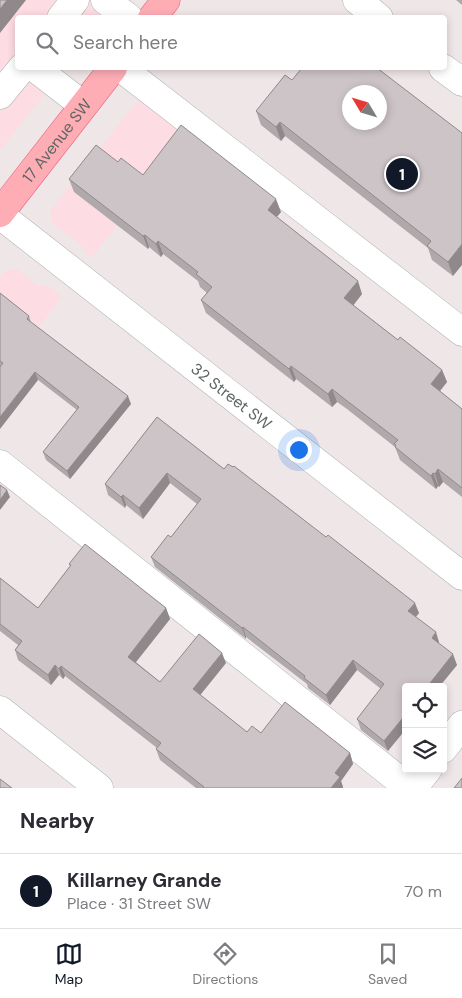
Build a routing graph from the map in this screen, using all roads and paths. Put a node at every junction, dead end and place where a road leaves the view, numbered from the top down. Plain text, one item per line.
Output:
1 (75, 0) edge
2 (105, 0) edge
3 (166, 0) edge
4 (357, 0) edge
5 (63, 15) edge
6 (125, 15) edge
7 (154, 15) edge
8 (375, 15) edge
9 (20, 70) edge
10 (38, 70) edge
11 (111, 70) edge
12 (124, 70) edge
13 (446, 70) edge
14 (462, 82) edge
15 (0, 95) edge
16 (84, 105) junction
17 (0, 214) edge
18 (462, 332) edge
19 (0, 464) edge
20 (462, 576) edge
21 (0, 710) edge
22 (462, 725) edge
23 (447, 744) edge
24 (425, 773) edge
25 (99, 788) edge
26 (413, 788) edge

1 - 5 street
2 - 6 street
3 - 7 main road
4 - 8 street
9 - 15 street
10 - 16 street
11 - 16 main road, 17 Avenue SW
12 - 18 street
13 - 14 street
16 - 17 main road, 17 Avenue SW
17 - 20 street, 32 Street SW
19 - 26 street
21 - 25 street
22 - 23 street
24 - 26 street

